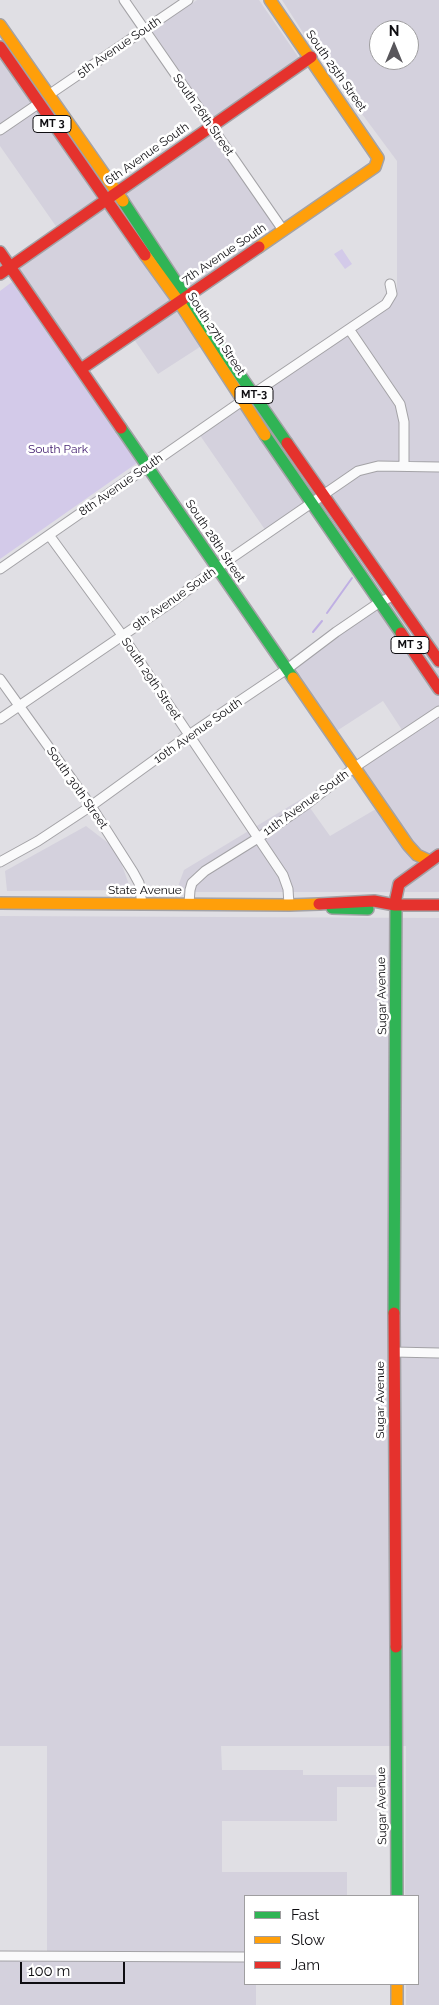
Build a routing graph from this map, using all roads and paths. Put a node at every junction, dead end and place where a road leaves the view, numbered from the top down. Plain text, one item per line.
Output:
1 (124, 0) edge
2 (188, 0) edge
3 (270, 0) edge
4 (0, 25) edge
5 (144, 29) junction
6 (0, 47) edge
7 (311, 57) junction
8 (50, 94) junction
9 (38, 104) junction
10 (211, 127) junction
11 (0, 130) edge
12 (378, 158) joint
13 (118, 192) junction
14 (106, 200) junction
15 (283, 230) junction
16 (0, 252) edge
17 (10, 267) junction
18 (0, 274) edge
19 (390, 284) dead end
20 (182, 299) junction
21 (349, 329) junction
22 (81, 370) junction
23 (253, 394) junction
24 (242, 401) junction
25 (148, 466) junction
26 (404, 466) junction
27 (439, 467) edge
28 (324, 496) junction
29 (312, 503) junction
30 (49, 535) junction
31 (218, 568) junction
32 (0, 569) edge
33 (393, 596) junction
34 (380, 602) junction
35 (122, 636) junction
36 (439, 661) edge
37 (288, 669) junction
38 (0, 678) edge
39 (439, 689) edge
40 (20, 706) junction
41 (439, 711) edge
42 (0, 719) edge
43 (189, 735) junction
44 (355, 767) junction
45 (91, 806) junction
46 (258, 838) junction
47 (408, 845) junction
48 (434, 858) edge
49 (0, 862) edge
50 (412, 873) junction
51 (0, 903) edge
52 (142, 904) junction
53 (189, 904) junction
54 (289, 905) junction
55 (394, 905) junction
56 (439, 905) edge
57 (394, 1352) junction
58 (439, 1353) edge
59 (397, 1895) edge
60 (0, 1956) edge
61 (244, 1957) edge
62 (397, 1985) edge
63 (396, 2005) edge

1 - 5 street, South 26th Street
2 - 5 street, 5th Avenue South
3 - 7 main road, South 25th Street
4 - 8 main road, South 27th Street / MT-3
5 - 8 street, 5th Avenue South
5 - 10 street, South 26th Street
6 - 9 main road, South 27th Street / MT 3
7 - 10 main road, 6th Avenue South
7 - 12 main road, South 25th Street
8 - 13 main road, South 27th Street / MT-3
9 - 11 street
9 - 14 main road, South 27th Street / MT 3
10 - 13 main road, 6th Avenue South
10 - 15 street, South 26th Street
12 - 15 main road, 7th Avenue South
13 - 14 main road, 6th Avenue South
13 - 20 main road, South 27th Street / MT-3
14 - 17 main road, 6th Avenue South
14 - 20 main road, South 27th Street / MT 3
15 - 20 main road, 7th Avenue South
16 - 17 main road, South 28th Street
17 - 18 main road, 6th Avenue South
17 - 22 main road, South 28th Street
19 - 21 street
20 - 22 main road, 7th Avenue South
20 - 23 main road, South 27th Street / MT-3
20 - 24 main road, South 27th Street / MT 3
21 - 23 street
21 - 26 street
22 - 25 main road, South 28th Street
23 - 28 main road, South 27th Street / MT-3
24 - 25 street, 8th Avenue South
24 - 29 main road, South 27th Street / MT 3
25 - 30 street, 8th Avenue South
25 - 31 main road, South 28th Street
26 - 27 street, 9th Avenue South
26 - 28 street, 9th Avenue South
28 - 29 street, 9th Avenue South
28 - 33 main road, South 27th Street / MT-3
29 - 31 street, 9th Avenue South
29 - 34 main road, South 27th Street / MT 3
30 - 32 street, 8th Avenue South
30 - 35 street, South 29th Street
31 - 35 street, 9th Avenue South
31 - 37 main road, South 28th Street
33 - 34 street, 10th Avenue South
33 - 36 main road, South 27th Street
34 - 37 street, 10th Avenue South
34 - 39 main road, South 27th Street / MT 3
35 - 40 street, 9th Avenue South
35 - 43 street, South 29th Street
37 - 43 street, 10th Avenue South
37 - 44 main road, South 28th Street
38 - 40 street, South 30th Street
40 - 42 street, 9th Avenue South
40 - 45 street, South 30th Street
41 - 44 street, 11th Avenue South
43 - 45 street, 10th Avenue South
43 - 46 street, South 29th Street
44 - 46 street, 11th Avenue South
44 - 47 main road, South 28th Street
45 - 49 street, 10th Avenue South
45 - 52 street, South 30th Street
46 - 53 street, 11th Avenue South
46 - 54 street, South 29th Street
47 - 48 main road, South 28th Street
47 - 50 main road, South 28th Street
48 - 50 main road
50 - 55 main road
51 - 52 main road, State Avenue
52 - 53 main road, State Avenue
53 - 54 main road, State Avenue
54 - 55 main road, State Avenue
55 - 56 main road, State Avenue
55 - 57 main road, Sugar Avenue
57 - 58 street
57 - 59 main road, Sugar Avenue
60 - 61 street
62 - 63 main road

